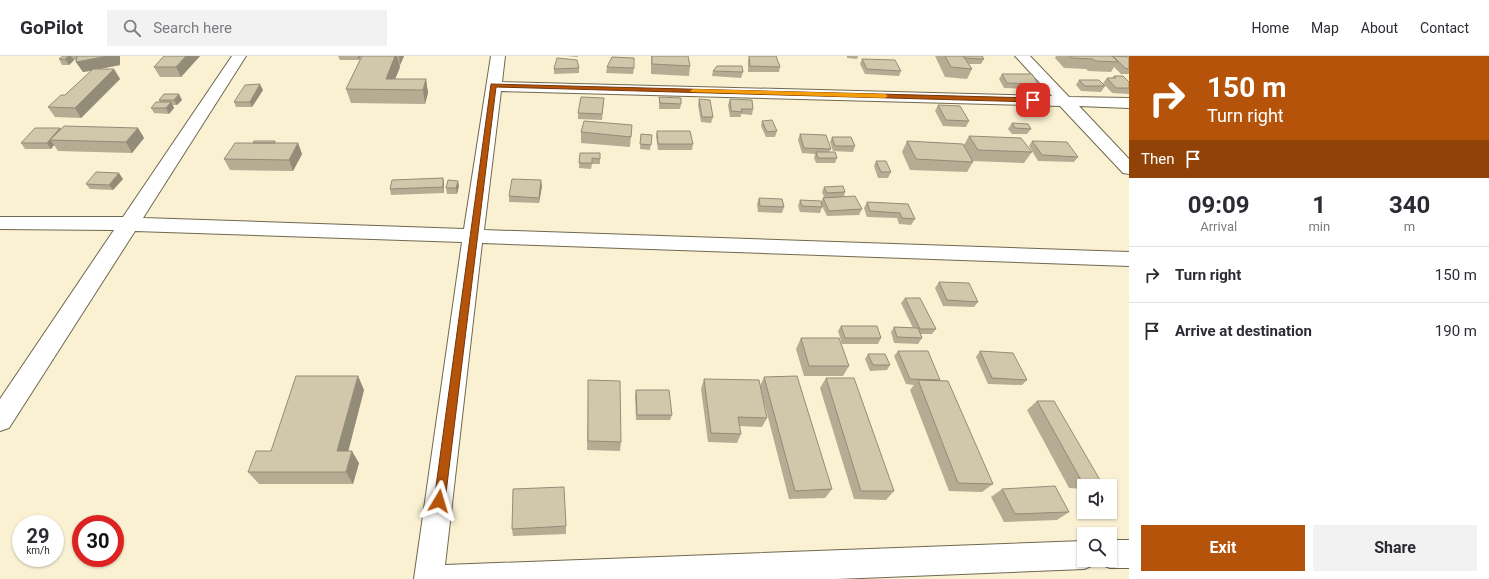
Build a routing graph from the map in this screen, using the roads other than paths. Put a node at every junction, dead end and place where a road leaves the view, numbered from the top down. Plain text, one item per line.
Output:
1 (239, 56) edge
2 (498, 56) edge
3 (1022, 56) edge
4 (494, 86) junction
5 (1065, 101) junction
6 (1129, 103) edge
7 (1129, 169) edge
8 (0, 224) edge
9 (130, 224) junction
10 (473, 236) junction
11 (1129, 259) edge
12 (0, 420) edge
13 (1117, 554) edge
14 (1129, 554) edge
15 (1077, 555) edge
16 (430, 579) edge
17 (448, 579) edge

1 - 9 street
2 - 4 street
3 - 5 street
4 - 5 street
4 - 10 street
5 - 6 street
5 - 7 street
8 - 9 street
9 - 10 street
9 - 12 street
10 - 11 street
10 - 16 street
13 - 14 street
15 - 17 street

